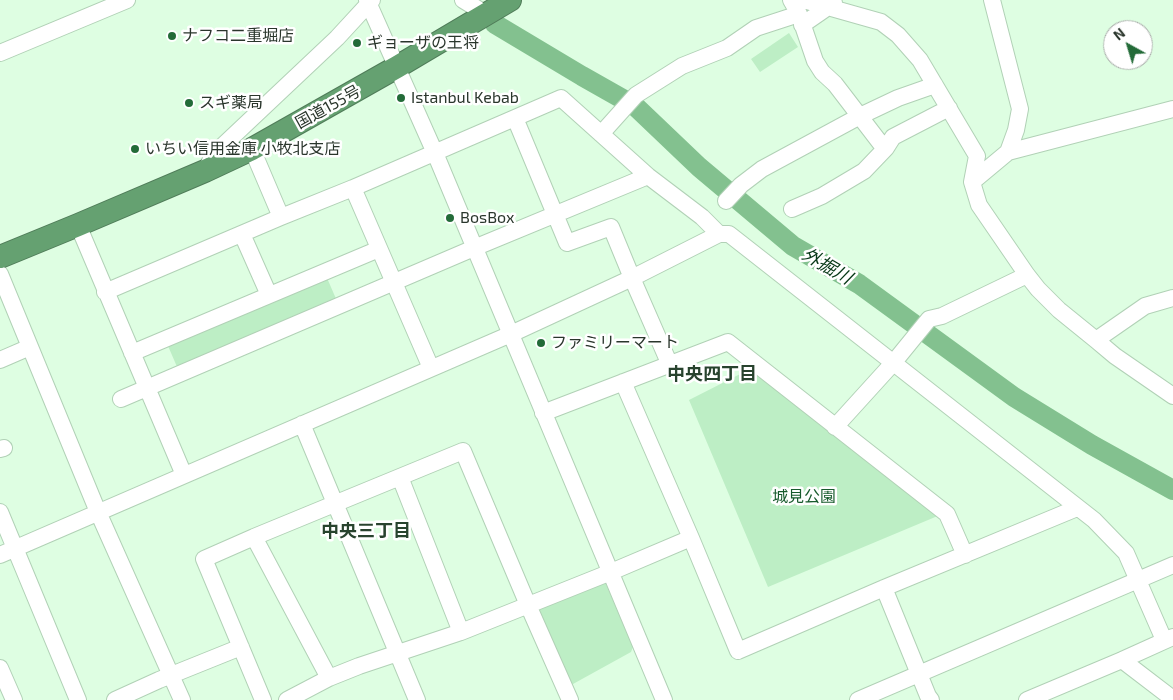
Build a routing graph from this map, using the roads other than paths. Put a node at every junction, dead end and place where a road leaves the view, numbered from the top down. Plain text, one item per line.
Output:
1 (127, 0) edge
2 (463, 0) edge
3 (510, 0) edge
4 (791, 0) edge
5 (992, 0) edge
6 (369, 1) edge
7 (833, 4) edge
8 (802, 13) edge
9 (486, 14) junction
10 (0, 53) edge
11 (398, 67) junction
12 (934, 85) junction
13 (949, 108) junction
14 (1173, 109) edge
15 (860, 116) junction
16 (515, 118) junction
17 (602, 134) junction
18 (886, 148) junction
19 (252, 149) junction
20 (1008, 152) junction
21 (435, 153) junction
22 (205, 171) junction
23 (648, 176) junction
24 (972, 182) junction
25 (353, 188) junction
26 (726, 201) dead end
27 (792, 209) dead end
28 (556, 215) junction
29 (281, 217) junction
30 (78, 225) junction
31 (242, 234) junction
32 (719, 234) junction
33 (474, 248) junction
34 (379, 249) junction
35 (0, 257) edge
36 (0, 274) edge
37 (1027, 275) junction
38 (632, 278) junction
39 (394, 282) junction
40 (105, 292) junction
41 (268, 296) junction
42 (1173, 298) edge
43 (511, 334) junction
44 (1096, 340) junction
45 (30, 347) junction
46 (132, 353) junction
47 (0, 360) edge
48 (894, 362) junction
49 (670, 365) junction
50 (431, 368) junction
51 (623, 382) junction
52 (147, 387) junction
53 (1173, 396) edge
54 (121, 399) dead end
55 (543, 413) junction
56 (302, 424) junction
57 (836, 427) junction
58 (184, 475) junction
59 (400, 477) junction
60 (334, 504) junction
61 (1077, 508) junction
62 (0, 512) edge
63 (98, 512) junction
64 (254, 537) junction
65 (692, 538) junction
66 (15, 549) junction
67 (0, 555) edge
68 (964, 555) junction
69 (1173, 565) edge
70 (611, 572) junction
71 (1137, 579) junction
72 (884, 588) junction
73 (528, 605) junction
74 (461, 632) junction
75 (1169, 638) edge
76 (241, 647) junction
77 (397, 654) junction
78 (1122, 660) junction
79 (0, 668) edge
80 (919, 674) junction
81 (171, 675) junction
82 (329, 678) junction
83 (1164, 697) edge
84 (14, 700) edge
85 (78, 700) edge
86 (115, 700) edge
87 (182, 700) edge
88 (263, 700) edge
89 (287, 700) edge
90 (417, 700) edge
91 (570, 700) edge
92 (664, 700) edge
93 (858, 700) edge
94 (931, 700) edge
95 (1027, 700) edge

1 - 10 street
2 - 9 street
3 - 9 highway, 国道155号
4 - 8 street
5 - 20 street
6 - 11 street
6 - 22 street
7 - 8 street
7 - 8 street
7 - 12 street
8 - 15 street
8 - 17 street
9 - 11 highway, 国道155号
11 - 19 highway, 国道155号
11 - 21 street
12 - 13 street
12 - 15 street
13 - 18 street
13 - 24 street
14 - 20 street
15 - 18 street
15 - 26 street
16 - 17 street
16 - 21 street
16 - 28 street
17 - 23 street
18 - 27 street
19 - 22 highway, 国道155号
19 - 29 street
20 - 24 street
21 - 25 street
21 - 33 street
22 - 30 highway, 国道155号
23 - 28 street
23 - 32 street
24 - 37 street
25 - 29 street
25 - 34 street
28 - 33 street
28 - 38 street
29 - 31 street
30 - 35 highway, 国道155号
30 - 40 street
31 - 40 street
31 - 41 street
32 - 38 street
32 - 48 street
33 - 39 street
33 - 43 street
34 - 39 street
34 - 41 street
36 - 45 street
37 - 44 street
37 - 48 street
38 - 43 street
38 - 49 street
39 - 50 street
39 - 52 street
40 - 46 street
41 - 46 street
42 - 44 street
43 - 50 street
43 - 55 street
44 - 53 street
45 - 47 street
45 - 63 street
46 - 52 street
48 - 57 street
48 - 61 street
49 - 51 street
49 - 57 street
50 - 56 street
51 - 55 street
51 - 65 street
52 - 54 street
52 - 58 street
55 - 70 street
56 - 58 street
56 - 60 street
57 - 68 street
58 - 63 street
59 - 60 street
59 - 73 street
59 - 74 street
60 - 64 street
60 - 77 street
61 - 68 street
61 - 71 street
62 - 66 street
63 - 66 street
63 - 81 street
64 - 76 street
64 - 82 street
65 - 70 street
65 - 72 street
66 - 67 street
66 - 85 street
68 - 72 street
69 - 71 street
70 - 73 street
70 - 92 street
71 - 75 street
71 - 80 street
72 - 80 street
73 - 74 street
73 - 91 street
74 - 77 street
75 - 78 street
76 - 81 street
76 - 88 street
77 - 82 street
77 - 90 street
78 - 83 street
78 - 95 street
79 - 84 street
80 - 93 street
80 - 94 street
81 - 86 street
81 - 87 street
82 - 89 street

